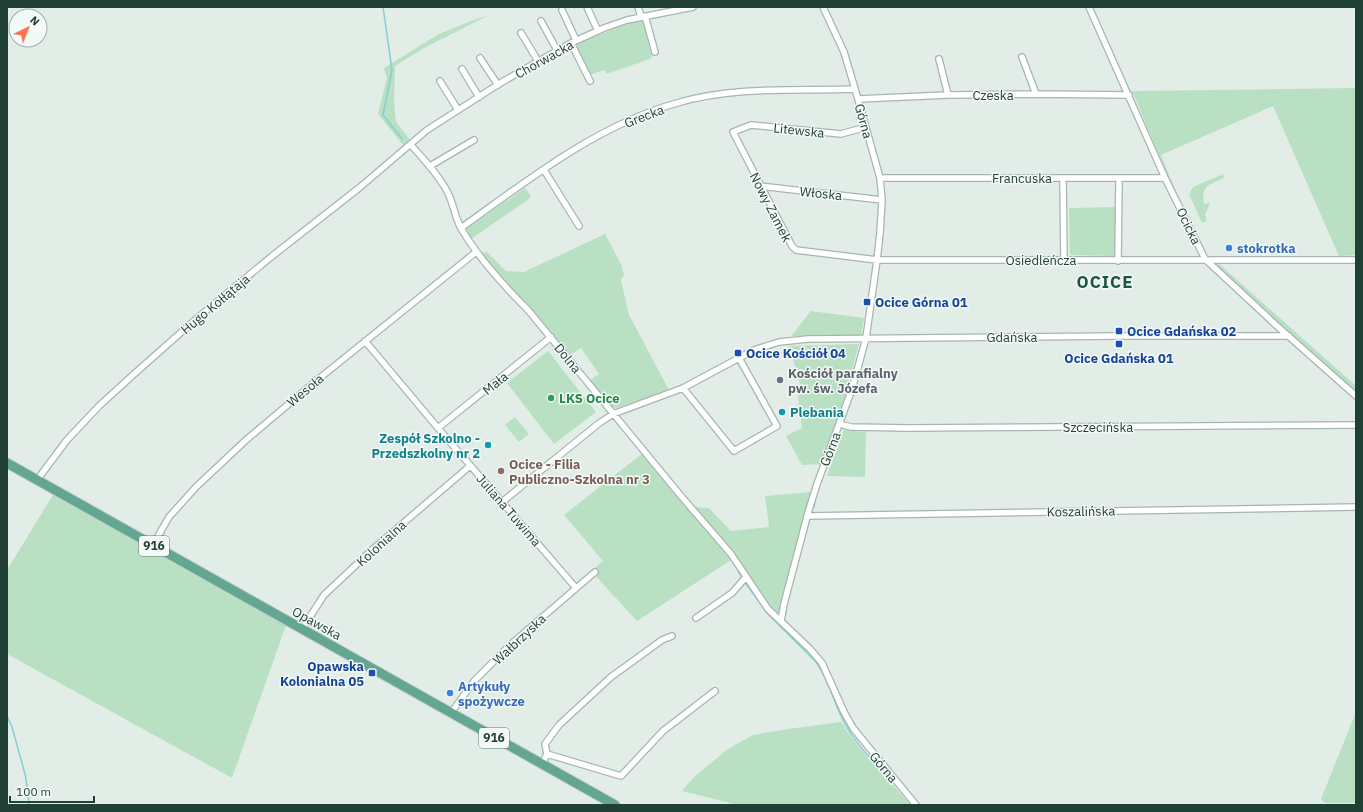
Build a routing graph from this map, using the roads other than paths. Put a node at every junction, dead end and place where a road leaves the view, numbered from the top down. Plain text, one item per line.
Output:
1 (587, 7) edge
2 (638, 7) edge
3 (693, 7) edge
4 (823, 7) edge
5 (1089, 7) edge
6 (562, 10) dead end
7 (662, 10) edge
8 (643, 17) junction
9 (541, 21) dead end
10 (598, 31) junction
11 (521, 33) dead end
12 (574, 42) junction
13 (557, 50) junction
14 (654, 52) dead end
15 (1022, 57) dead end
16 (480, 58) dead end
17 (939, 59) dead end
18 (538, 61) junction
19 (462, 69) dead end
20 (440, 81) dead end
21 (590, 82) dead end
22 (498, 85) junction
23 (855, 89) junction
24 (1036, 94) junction
25 (948, 95) junction
26 (1129, 95) junction
27 (479, 97) junction
28 (858, 99) junction
29 (458, 110) junction
30 (866, 127) junction
31 (733, 132) joint
32 (474, 140) dead end
33 (411, 145) junction
34 (430, 166) junction
35 (544, 170) junction
36 (880, 178) junction
37 (1063, 178) junction
38 (1119, 178) junction
39 (1165, 178) junction
40 (760, 186) junction
41 (882, 200) junction
42 (579, 226) dead end
43 (461, 228) junction
44 (476, 252) junction
45 (1205, 259) junction
46 (877, 260) junction
47 (1064, 260) junction
48 (1356, 260) edge
49 (1118, 261) junction
50 (1289, 336) junction
51 (551, 337) junction
52 (866, 338) junction
53 (365, 341) junction
54 (739, 358) junction
55 (683, 388) junction
56 (1356, 396) edge
57 (613, 414) junction
58 (840, 424) junction
59 (1356, 425) edge
60 (438, 428) junction
61 (7, 463) edge
62 (470, 466) junction
63 (37, 480) junction
64 (502, 502) junction
65 (1356, 507) edge
66 (807, 516) junction
67 (153, 546) junction
68 (595, 572) dead end
69 (744, 579) junction
70 (576, 588) junction
71 (696, 618) dead end
72 (781, 621) junction
73 (302, 629) junction
74 (672, 636) dead end
75 (715, 691) dead end
76 (451, 713) junction
77 (547, 754) junction
78 (542, 764) junction
79 (615, 805) edge
80 (916, 805) edge

1 - 10 street
2 - 8 street
3 - 7 street, Chorwacka
4 - 23 street, Górna
5 - 26 street, Ocicka
6 - 12 street
7 - 8 street, Chorwacka
8 - 10 street, Chorwacka
8 - 14 street
9 - 13 street
10 - 12 street, Chorwacka
11 - 18 street
12 - 13 street, Chorwacka
12 - 21 street
13 - 18 street, Chorwacka
15 - 24 street
16 - 22 street
17 - 25 street
18 - 22 street, Chorwacka
19 - 27 street
20 - 29 street
22 - 27 street, Chorwacka
23 - 28 street, Górna
23 - 35 street, Grecka
24 - 25 street, Czeska
24 - 26 street, Czeska
25 - 28 street, Czeska
26 - 39 street, Ocicka
27 - 29 street, Chorwacka
28 - 30 street, Górna
29 - 33 street, Chorwacka
30 - 31 street, Litewska
30 - 36 street, Górna
31 - 40 street, Nowy Zamek
32 - 34 street
33 - 34 street, Dolna
33 - 63 street, Hugo Kołłątaja
34 - 43 street, Dolna
35 - 42 street
35 - 43 street, Grecka
36 - 37 street, Francuska
36 - 41 street, Górna
37 - 38 street, Francuska
37 - 47 street
38 - 39 street, Francuska
38 - 49 street
39 - 45 street, Ocicka
40 - 41 street, Włoska
40 - 46 street, Nowy Zamek
41 - 46 street, Górna
43 - 44 street, Dolna
44 - 51 street, Dolna
44 - 53 street, Wesoła
45 - 48 street, Osiedleńcza
45 - 49 street, Osiedleńcza
45 - 50 street, Ocicka
46 - 47 street, Osiedleńcza
46 - 52 street, Górna
47 - 49 street, Osiedleńcza
50 - 52 street, Gdańska
50 - 56 street, Ocicka
51 - 57 street, Dolna
51 - 60 street, Mała
52 - 54 street, Gdańska
52 - 58 street, Górna
53 - 60 street, Juliana Tuwima
53 - 67 street, Wesoła
54 - 55 street, Gdańska
54 - 55 street
55 - 57 street, Gdańska
57 - 64 street, Gdańska
57 - 69 street, Dolna
58 - 59 street, Szczecińska
58 - 66 street, Górna
60 - 62 street, Juliana Tuwima
61 - 63 main road, Opawska / 916
62 - 64 street, Juliana Tuwima
62 - 73 street, Kolonialna
63 - 67 main road, Opawska / 916
64 - 70 street, Juliana Tuwima
65 - 66 street, Koszalińska
66 - 72 street, Górna
67 - 73 main road, Opawska / 916
68 - 70 street, Wałbrzyska
69 - 71 street
69 - 72 street, Dolna
70 - 76 street, Wałbrzyska
72 - 80 street, Górna
73 - 76 main road, Opawska / 916
74 - 77 street
75 - 77 street
76 - 78 main road, Opawska / 916
77 - 78 street
78 - 79 main road, Opawska / 916

